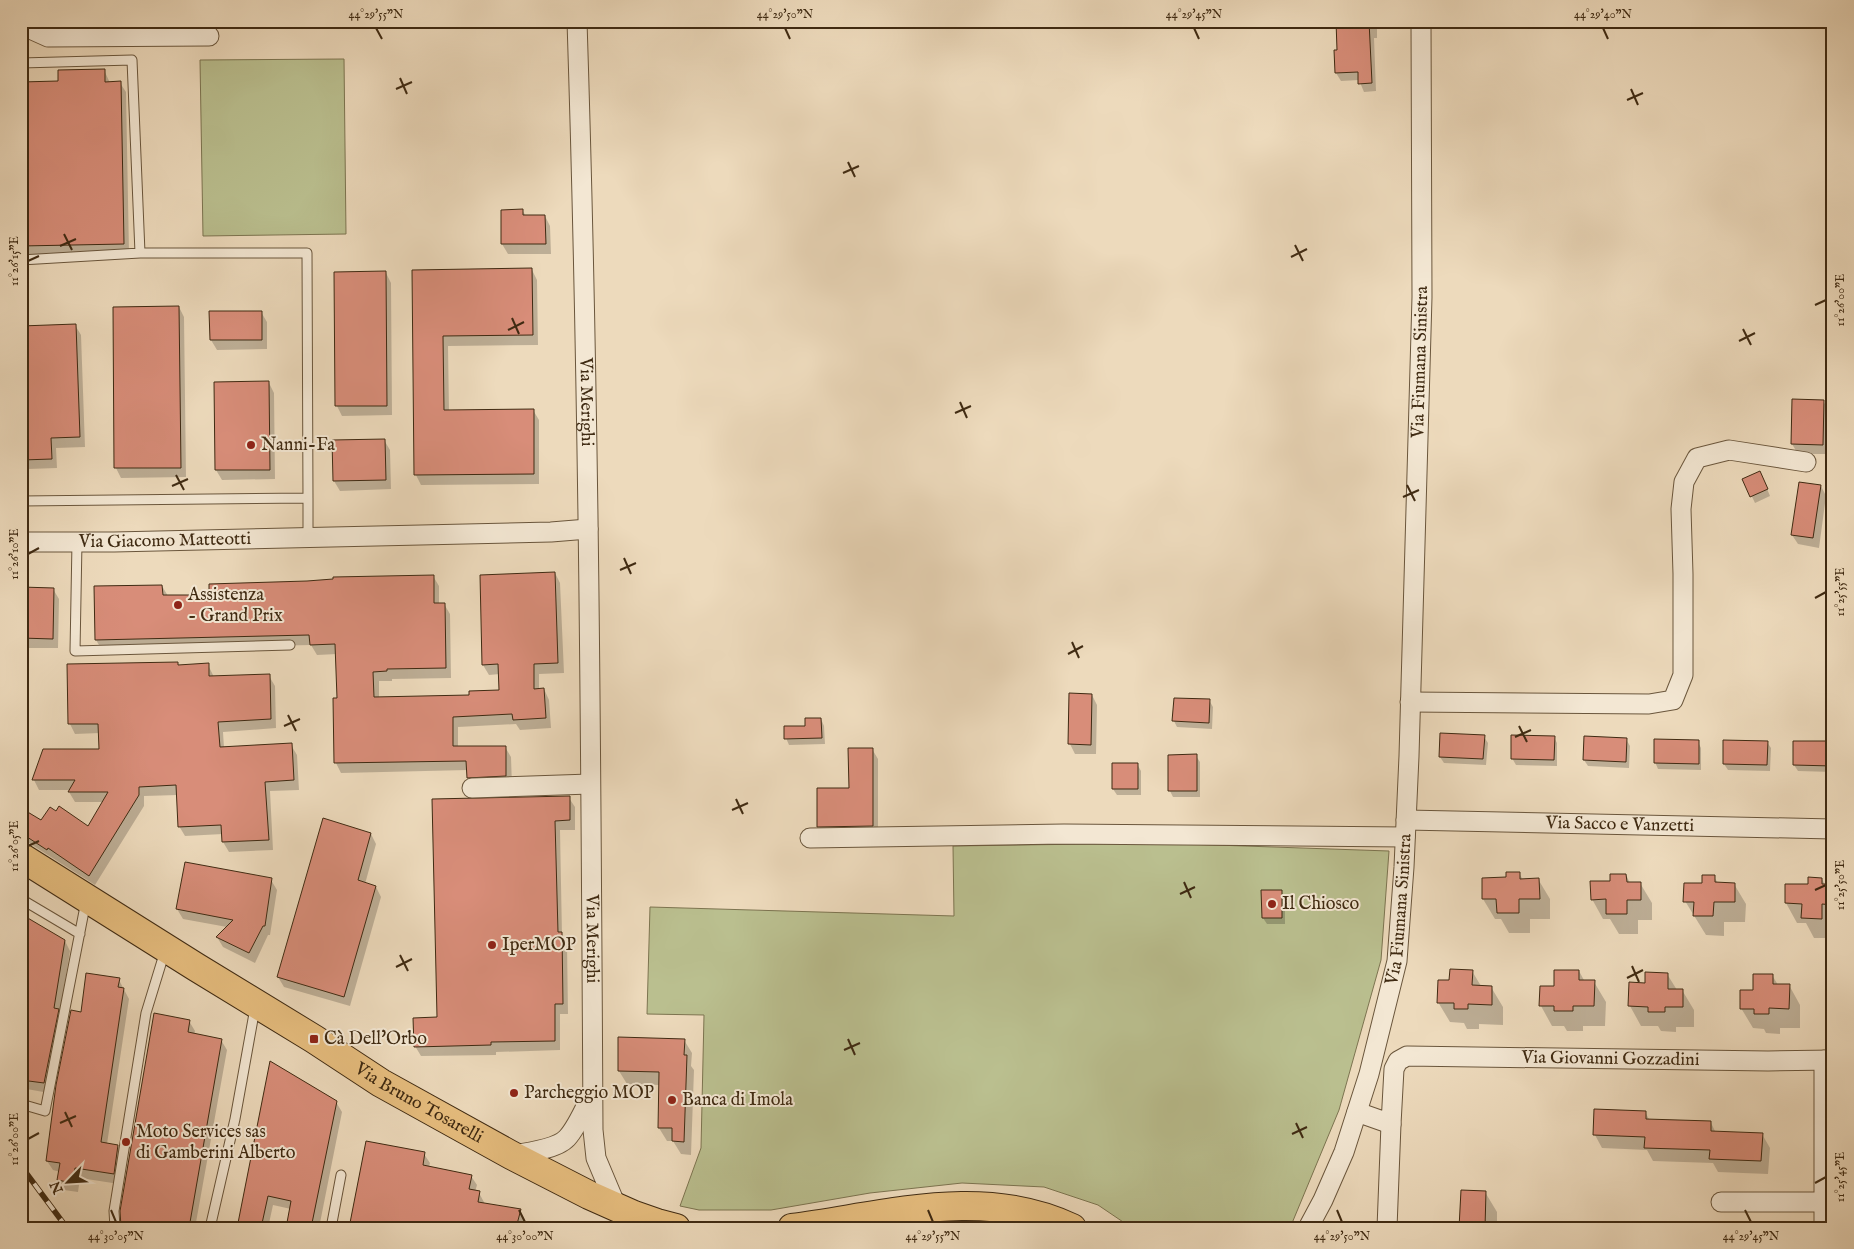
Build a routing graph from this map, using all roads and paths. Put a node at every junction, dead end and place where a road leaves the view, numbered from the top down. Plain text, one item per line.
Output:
1 (577, 21) edge
2 (1421, 21) edge
3 (27, 26) edge
4 (209, 36) dead end
5 (21, 63) edge
6 (140, 254) junction
7 (21, 260) edge
8 (1806, 462) dead end
9 (308, 498) junction
10 (21, 501) edge
11 (588, 529) junction
12 (308, 537) junction
13 (21, 542) edge
14 (77, 542) junction
15 (290, 645) dead end
16 (1410, 702) junction
17 (590, 784) junction
18 (472, 788) dead end
19 (1406, 828) junction
20 (1833, 829) edge
21 (810, 838) dead end
22 (21, 857) edge
23 (21, 899) edge
24 (87, 899) junction
25 (80, 934) junction
26 (166, 948) junction
27 (256, 1004) junction
28 (1829, 1060) edge
29 (592, 1093) junction
30 (21, 1104) edge
31 (1357, 1112) junction
32 (1391, 1124) junction
33 (511, 1155) junction
34 (341, 1176) dead end
35 (1721, 1202) dead end
36 (1824, 1202) junction
37 (617, 1208) junction
38 (115, 1228) edge
39 (210, 1228) edge
40 (331, 1228) edge
41 (676, 1228) edge
42 (792, 1228) edge
43 (1072, 1228) edge
44 (1308, 1228) edge
45 (1387, 1228) edge
46 (1824, 1228) edge

1 - 11 street, Via Merighi
2 - 16 street, Via Fiumana Sinistra
3 - 4 street
5 - 6 lane
6 - 7 lane
6 - 9 lane
8 - 16 street
9 - 10 lane
9 - 12 lane
11 - 12 street, Via Giacomo Matteotti
11 - 17 street, Via Merighi
12 - 14 street, Via Giacomo Matteotti
13 - 14 street, Via Giacomo Matteotti
14 - 15 lane
16 - 19 street, Via Fiumana Sinistra
17 - 18 street
17 - 29 street, Via Merighi
19 - 20 street, Via Sacco e Vanzetti
19 - 21 street, Via Sacco e Vanzetti
19 - 31 street, Via Fiumana Sinistra
22 - 24 main road, Via Bruno Tosarelli
23 - 25 lane
24 - 25 lane
24 - 26 main road, Via Bruno Tosarelli
25 - 30 lane
26 - 27 main road, Via Bruno Tosarelli
26 - 38 lane
27 - 33 main road, Via Bruno Tosarelli
27 - 39 lane
28 - 32 street, Via Giovanni Gozzadini
28 - 36 street, Via Giovanni Gozzadini
29 - 33 street, Via Merighi
29 - 37 street, Via Merighi
31 - 32 street
31 - 44 street, Via Fiumana Sinistra
32 - 45 street
33 - 37 main road, Via Bruno Tosarelli
34 - 40 lane
35 - 36 street
36 - 46 street, Via Giovanni Gozzadini
37 - 41 main road, Via Bruno Tosarelli
42 - 43 main road

